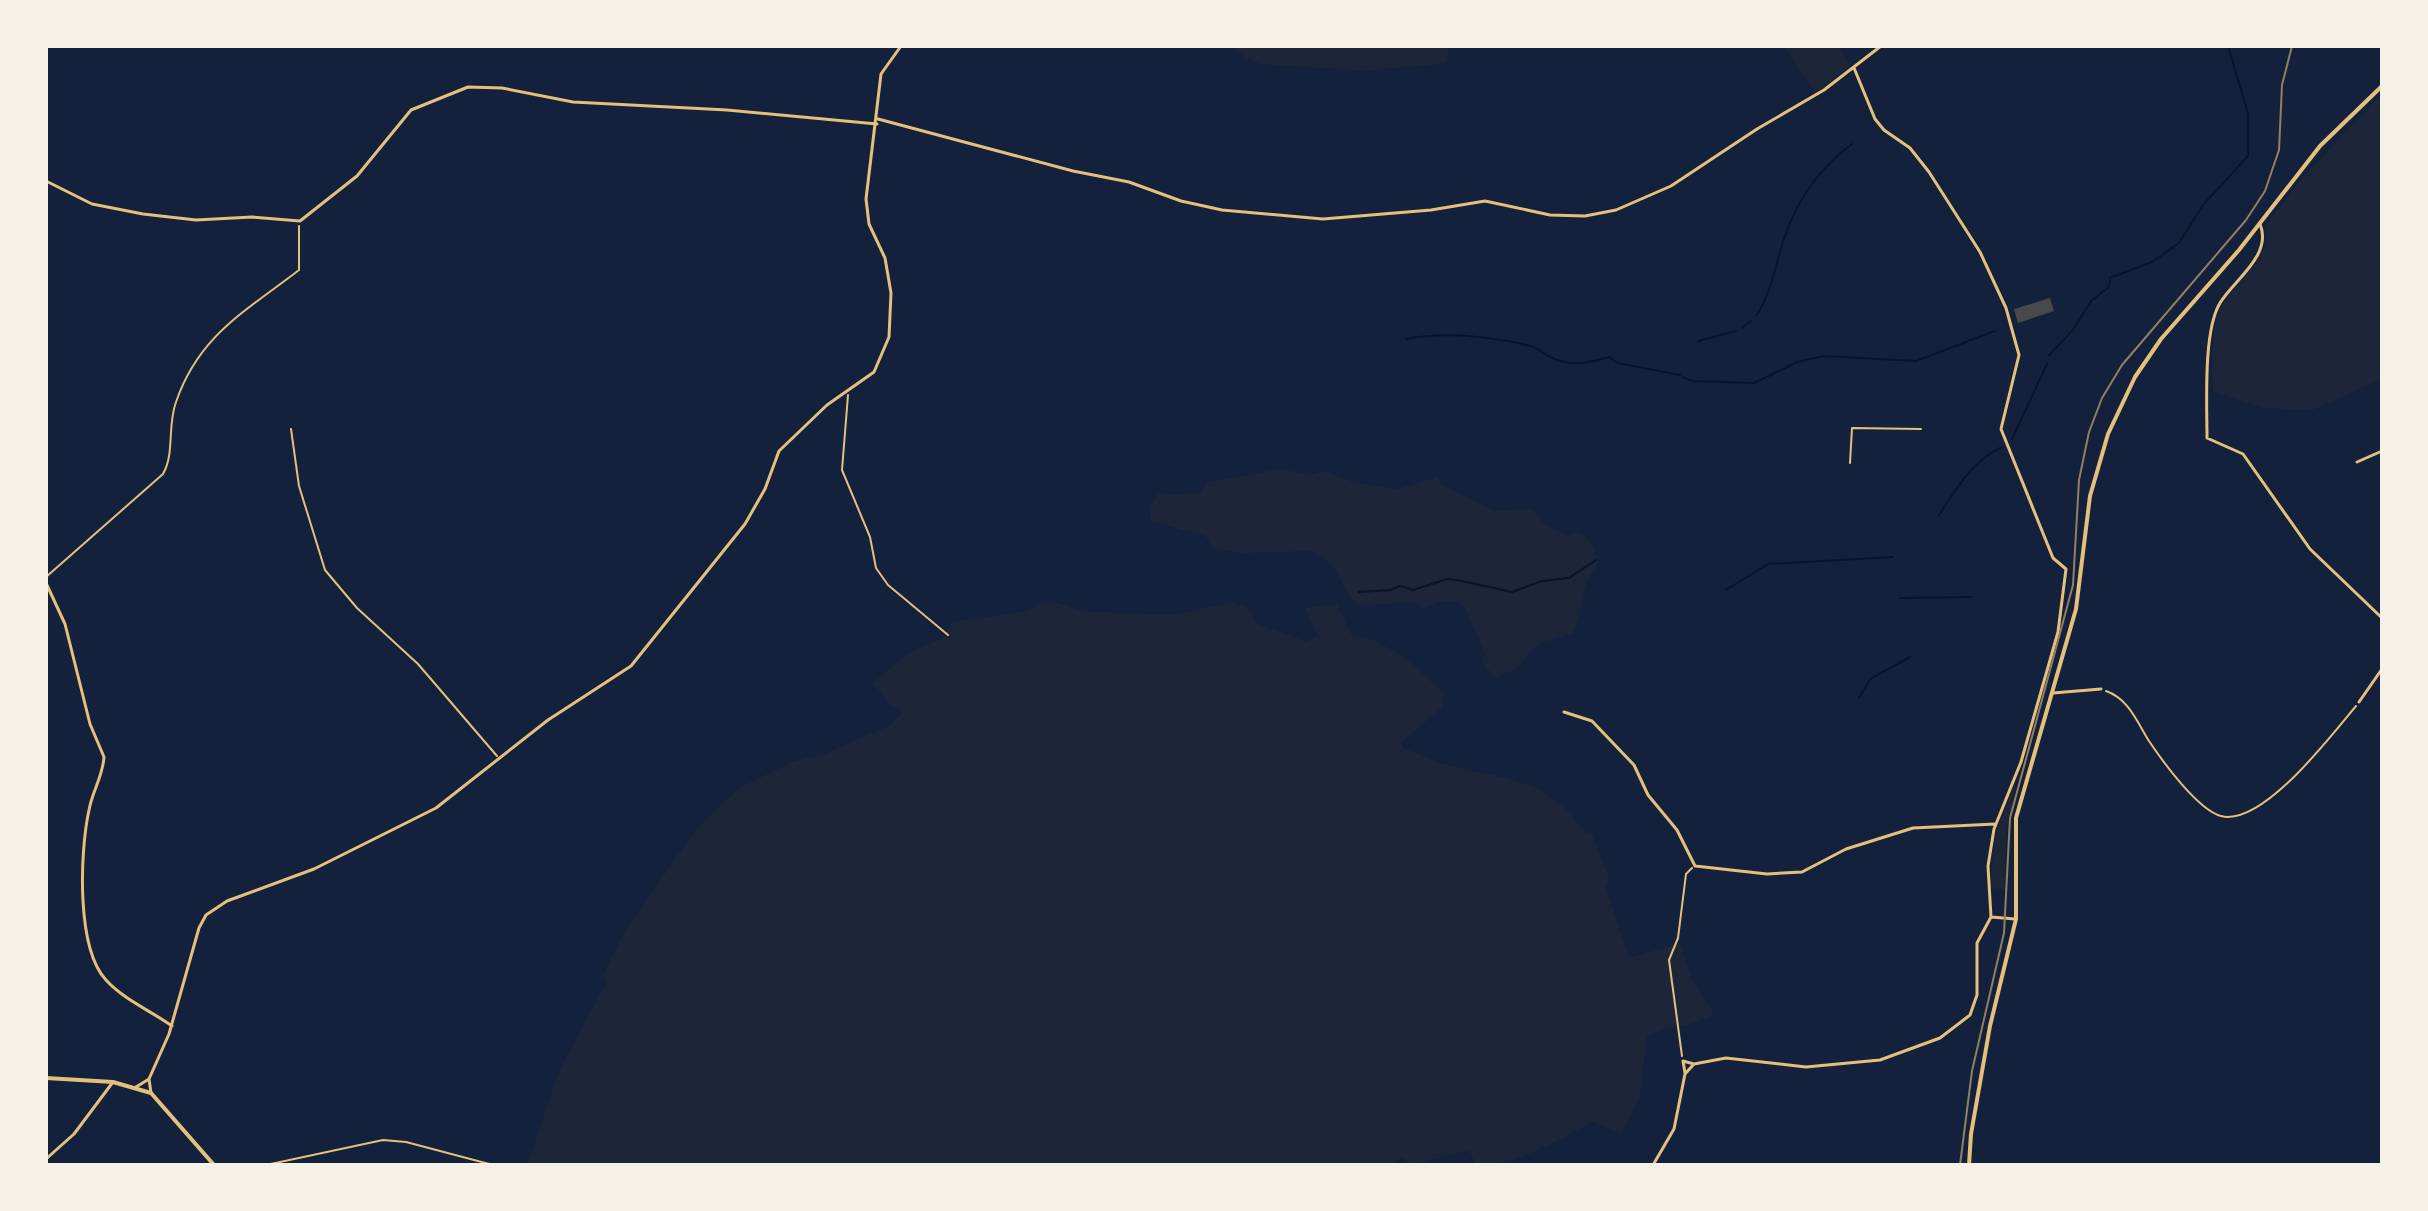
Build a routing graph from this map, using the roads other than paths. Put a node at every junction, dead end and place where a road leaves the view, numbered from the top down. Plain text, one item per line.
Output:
1 (901, 46) edge
2 (1881, 46) edge
3 (1854, 68) junction
4 (2382, 86) edge
5 (878, 122) junction
6 (46, 181) edge
7 (2260, 224) junction
8 (2382, 451) edge
9 (2357, 462) dead end
10 (46, 583) edge
11 (2382, 618) edge
12 (2382, 669) edge
13 (2101, 689) road end
14 (2053, 693) junction
15 (2359, 702) road end
16 (1564, 712) dead end
17 (1995, 824) junction
18 (1991, 917) junction
19 (2016, 919) junction
20 (172, 1026) junction
21 (1694, 1064) junction
22 (1685, 1074) junction
23 (46, 1078) edge
24 (149, 1079) junction
25 (113, 1082) junction
26 (136, 1087) junction
27 (151, 1093) junction
28 (46, 1159) edge
29 (214, 1165) edge
30 (1653, 1165) edge
31 (1969, 1165) edge

1 - 5 street
2 - 3 street
3 - 5 street
3 - 17 street
4 - 7 main road
5 - 6 street
5 - 20 street
7 - 11 street
7 - 14 main road
8 - 9 street
10 - 20 street
12 - 15 street
13 - 14 street
14 - 19 main road
16 - 17 street
17 - 18 street
18 - 19 street
18 - 21 street
19 - 31 main road
20 - 24 street
21 - 22 street
21 - 22 street
22 - 30 street
23 - 25 main road
24 - 26 street
24 - 27 street
25 - 26 main road
25 - 28 street
26 - 27 main road
27 - 29 main road

